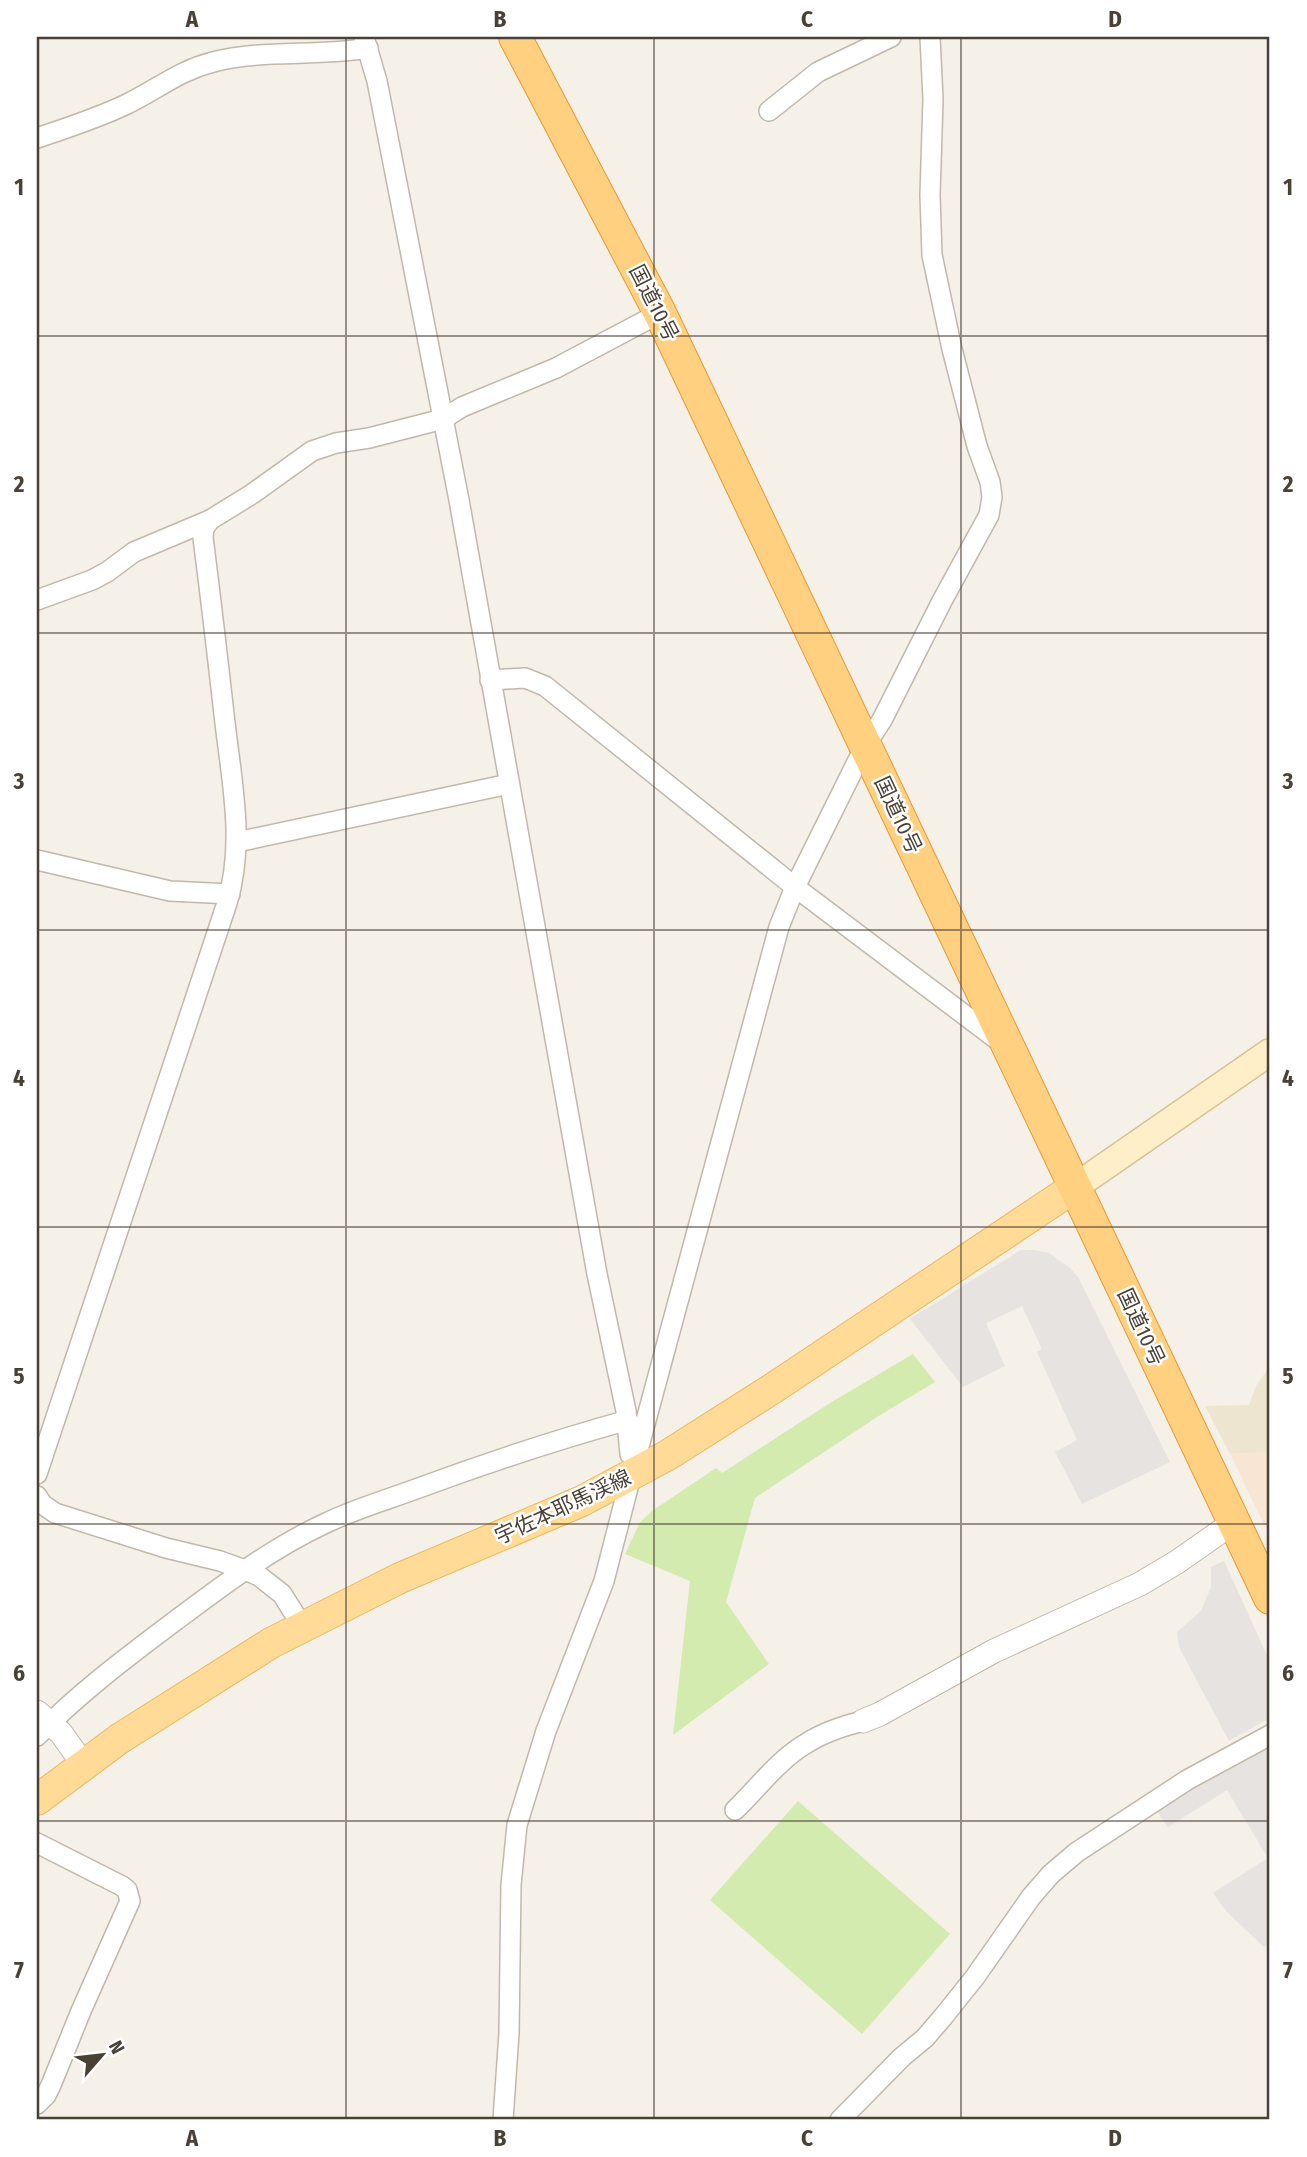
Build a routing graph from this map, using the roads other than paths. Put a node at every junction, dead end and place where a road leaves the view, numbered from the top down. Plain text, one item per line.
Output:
1 (515, 37) edge
2 (891, 37) edge
3 (930, 37) edge
4 (366, 42) edge
5 (769, 111) dead end
6 (37, 138) edge
7 (660, 313) junction
8 (443, 419) junction
9 (210, 520) junction
10 (37, 600) edge
11 (491, 680) junction
12 (865, 746) junction
13 (509, 784) junction
14 (237, 842) junction
15 (37, 860) edge
16 (795, 887) junction
17 (230, 894) junction
18 (1009, 1049) junction
19 (1270, 1052) edge
20 (1075, 1187) junction
21 (628, 1420) junction
22 (37, 1474) edge
23 (631, 1476) junction
24 (37, 1496) edge
25 (1234, 1522) junction
26 (245, 1570) junction
27 (1270, 1598) edge
28 (302, 1626) junction
29 (863, 1721) joint
30 (41, 1724) edge
31 (1270, 1735) edge
32 (83, 1764) junction
33 (37, 1800) edge
34 (736, 1810) dead end
35 (37, 1843) edge
36 (37, 2104) edge
37 (503, 2120) edge
38 (840, 2120) edge

1 - 7 highway, 国道10号
2 - 5 street
3 - 12 street
4 - 6 street
4 - 8 street
7 - 8 street
7 - 12 highway, 国道10号
8 - 9 street
8 - 11 street
9 - 10 street
9 - 14 street
11 - 13 street
11 - 16 street
12 - 16 street
12 - 18 highway, 国道10号
13 - 14 street
13 - 21 street
14 - 17 street
15 - 17 street
16 - 18 street
16 - 23 street
17 - 22 street
18 - 20 highway, 国道10号
19 - 20 main road
20 - 23 main road, 宇佐本耶馬渓線
20 - 25 highway, 国道10号
21 - 23 street
21 - 26 street
23 - 28 main road, 宇佐本耶馬渓線
23 - 37 street
24 - 26 street
25 - 27 highway, 国道10号
25 - 29 street
26 - 28 street
26 - 30 street
28 - 32 main road, 宇佐本耶馬渓線
29 - 34 street
30 - 32 street
31 - 38 street
32 - 33 main road, 宇佐本耶馬渓線
35 - 36 street

